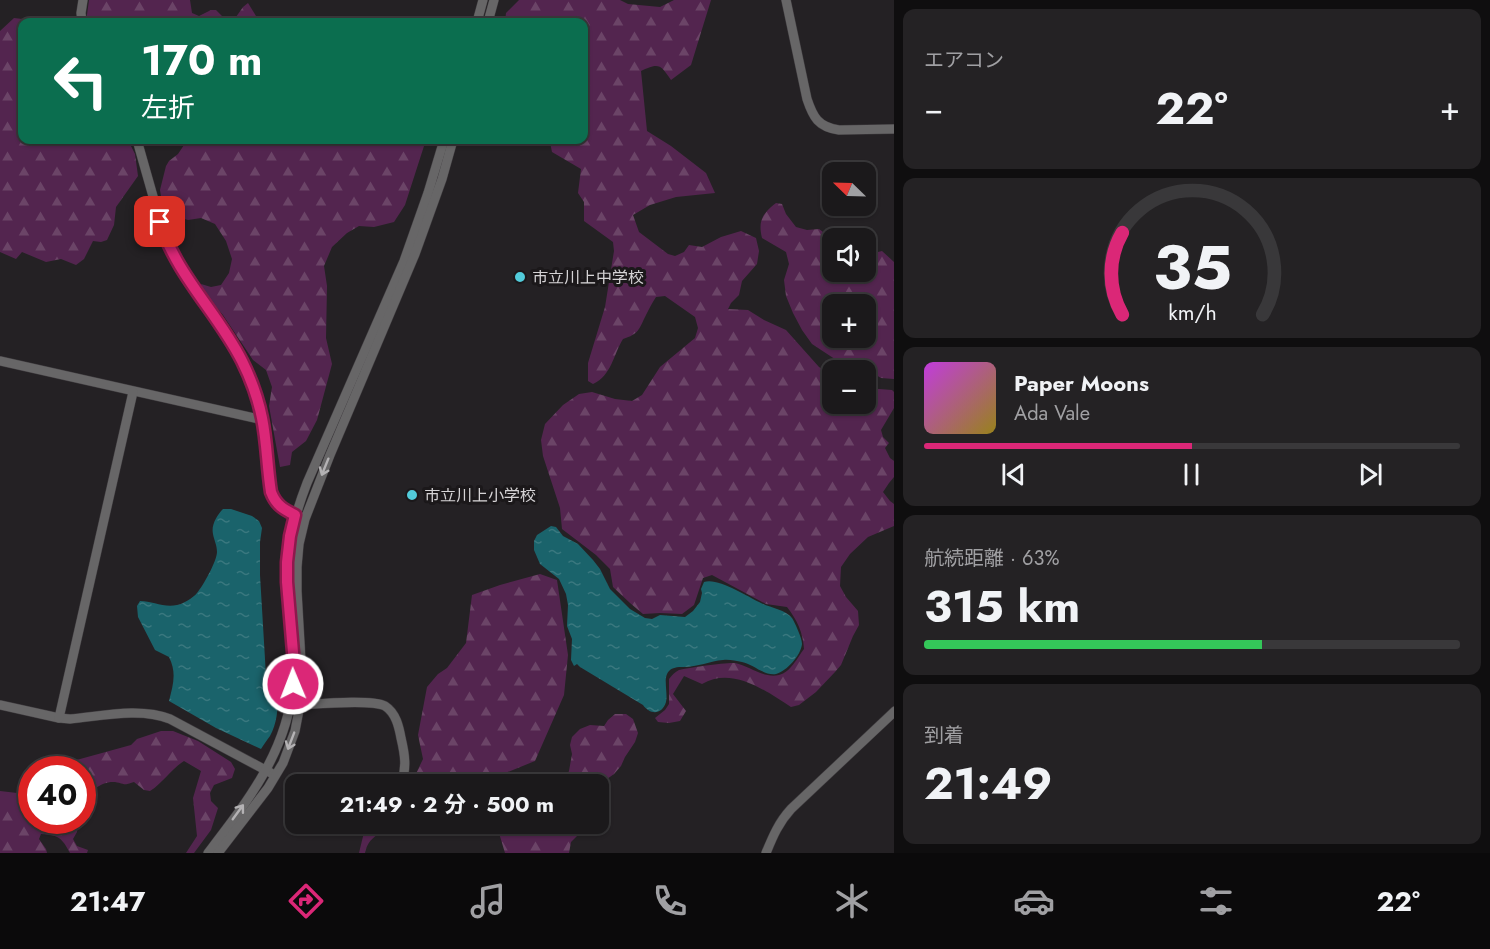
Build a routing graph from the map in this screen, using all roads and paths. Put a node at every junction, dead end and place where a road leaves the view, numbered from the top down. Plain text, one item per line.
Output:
1 (83, 0) edge
2 (483, 0) edge
3 (494, 0) edge
4 (786, 0) edge
5 (82, 18) edge
6 (478, 18) edge
7 (489, 18) edge
8 (894, 129) edge
9 (138, 144) edge
10 (443, 144) edge
11 (452, 144) edge
12 (0, 361) edge
13 (133, 392) junction
14 (263, 420) junction
15 (300, 517) junction
16 (0, 705) edge
17 (300, 705) junction
18 (894, 711) edge
19 (59, 718) junction
20 (266, 770) junction
21 (404, 774) edge
22 (276, 776) junction
23 (208, 853) edge
24 (218, 853) edge
25 (766, 853) edge

1 - 5 street
2 - 6 street
3 - 7 street
4 - 8 street
9 - 14 street
10 - 15 street
11 -> 15 street
12 - 13 street
13 - 14 street
13 - 19 street
14 - 15 street
15 - 17 street
15 - 20 street
16 - 19 street
17 - 21 street
17 -> 22 street
18 - 25 street
19 - 20 street
20 - 22 street
23 -> 20 street
22 - 24 street

